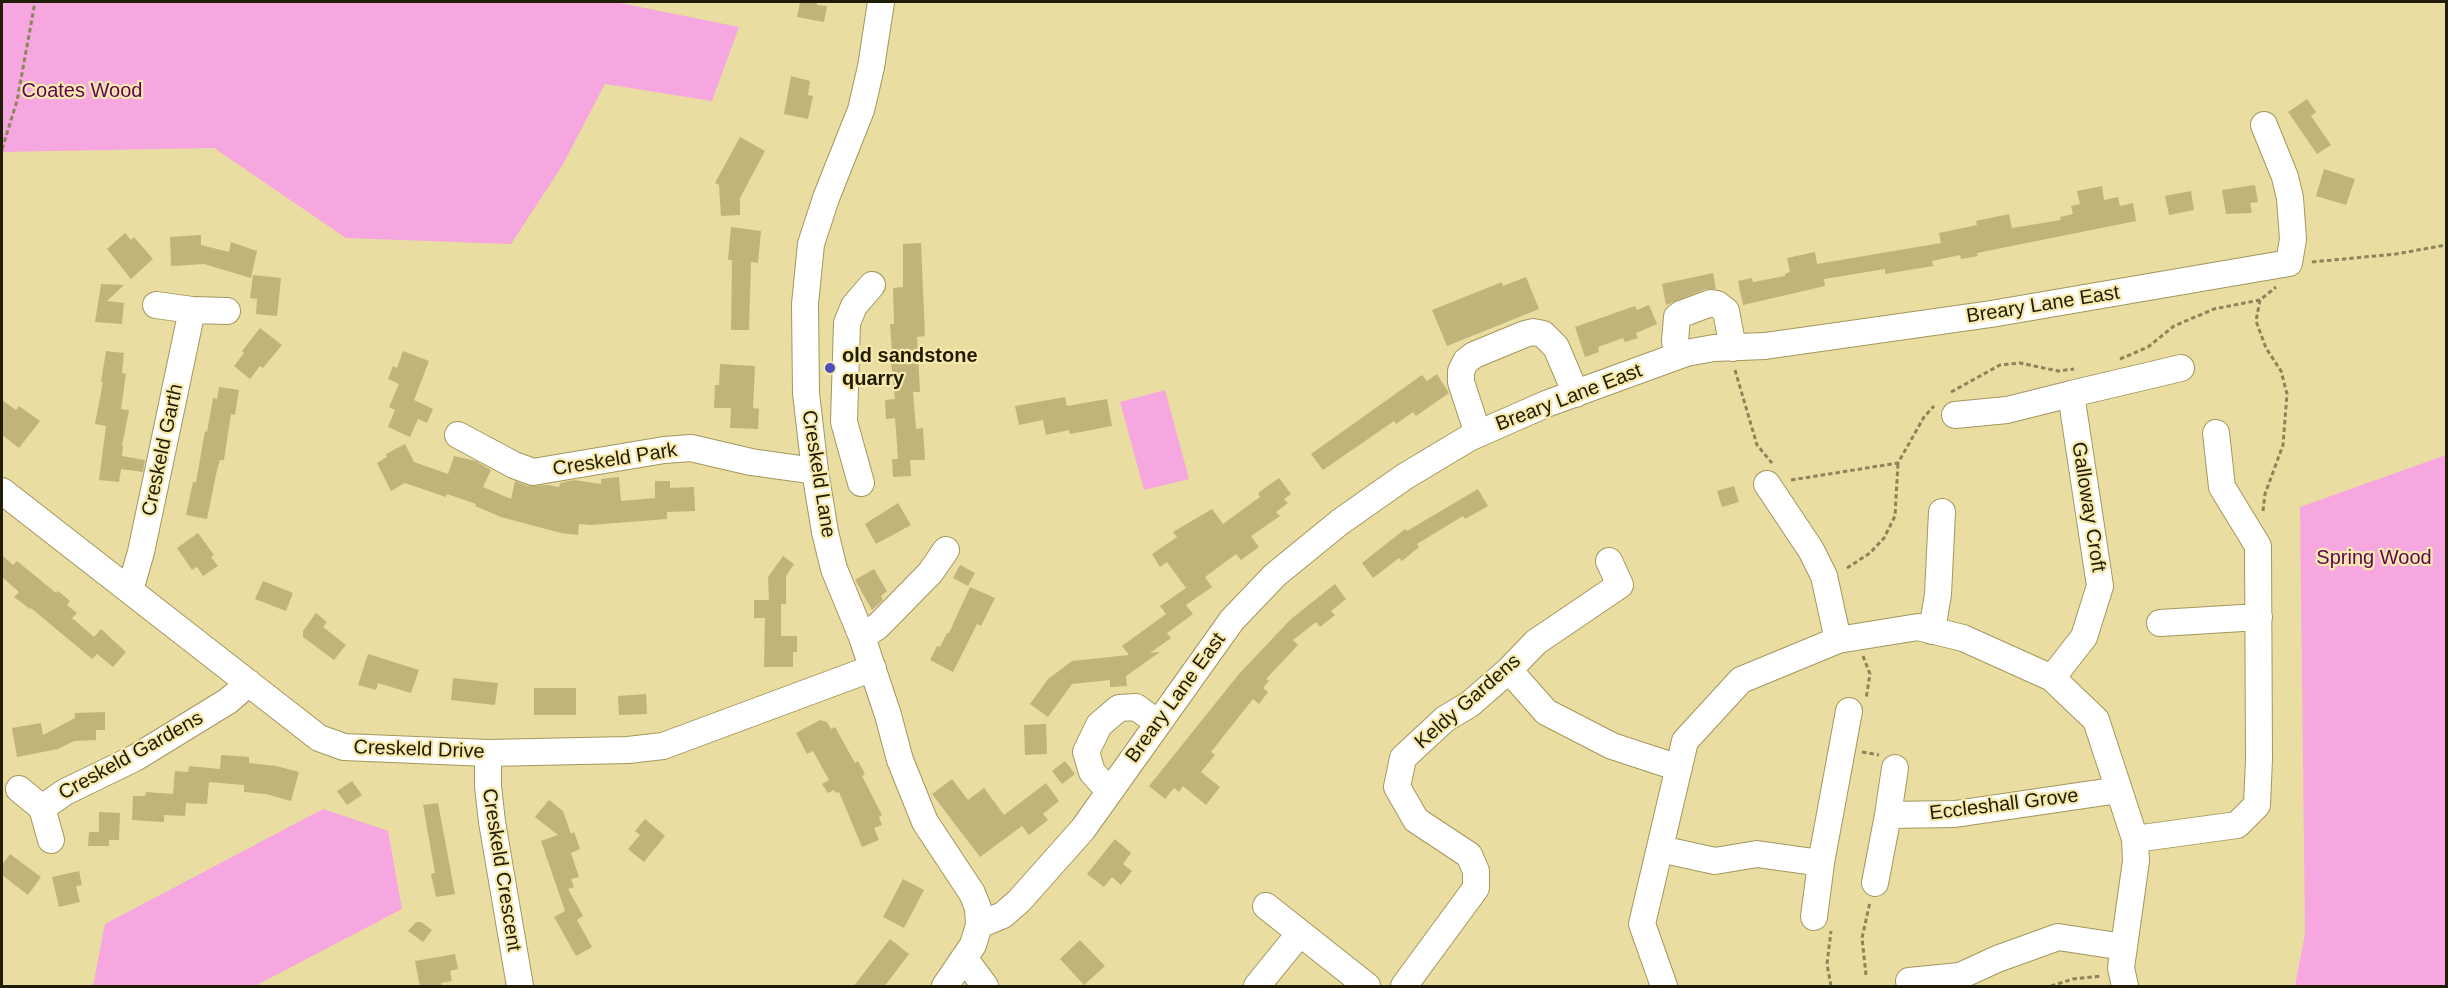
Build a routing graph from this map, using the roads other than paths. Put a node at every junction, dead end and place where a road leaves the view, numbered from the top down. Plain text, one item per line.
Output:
1 (881, 2) edge
2 (2264, 125) dead end
3 (872, 285) dead end
4 (156, 304) dead end
5 (192, 310) junction
6 (227, 311) dead end
7 (1733, 348) junction
8 (1677, 356) junction
9 (2181, 368) dead end
10 (1576, 394) junction
11 (2071, 394) junction
12 (1955, 415) dead end
13 (844, 422) junction
14 (809, 424) junction
15 (2216, 433) dead end
16 (1478, 434) junction
17 (458, 435) dead end
18 (815, 471) junction
19 (861, 483) dead end
20 (1767, 484) dead end
21 (2, 491) edge
22 (1942, 512) dead end
23 (946, 550) dead end
24 (1609, 561) dead end
25 (130, 590) junction
26 (2259, 617) junction
27 (2160, 623) dead end
28 (1932, 631) junction
29 (862, 637) junction
30 (1838, 640) junction
31 (873, 668) junction
32 (1509, 670) junction
33 (2052, 678) junction
34 (249, 683) junction
35 (1849, 711) dead end
36 (1158, 723) junction
37 (488, 753) junction
38 (1679, 768) junction
39 (1895, 768) dead end
40 (19, 789) dead end
41 (2119, 790) junction
42 (1109, 792) junction
43 (42, 808) junction
44 (1888, 815) junction
45 (2135, 839) junction
46 (51, 840) dead end
47 (1660, 849) junction
48 (1821, 864) junction
49 (1875, 883) road end
50 (1266, 906) dead end
51 (1814, 917) dead end
52 (979, 925) junction
53 (1300, 933) junction
54 (2124, 947) junction
55 (964, 958) junction
56 (2123, 980) edge
57 (1909, 981) dead end
58 (520, 987) edge
59 (945, 987) edge
60 (985, 987) edge
61 (1257, 987) edge
62 (1367, 987) edge
63 (1404, 987) edge
64 (1664, 987) edge

1 - 14 street, Creskeld Lane
2 - 7 street, Breary Lane East
3 - 13 street
4 - 5 street
5 - 6 street
5 - 25 street, Creskeld Garth
7 - 8 street, Breary Lane East
7 - 8 street
8 - 10 street, Breary Lane East
9 - 11 street
10 - 16 street, Breary Lane East
10 - 16 street
11 - 12 street
11 - 33 street, Galloway Croft
13 - 14 street
13 - 19 street
14 - 18 street, Creskeld Lane
15 - 26 street
16 - 36 street, Breary Lane East
17 - 18 street, Creskeld Park
18 - 29 street, Creskeld Lane
20 - 30 street
21 - 25 street, Creskeld Drive
22 - 28 street
23 - 29 street
24 - 32 street, Keldy Gardens
25 - 34 street, Creskeld Drive
26 - 27 street
26 - 45 street
28 - 30 street
28 - 33 street
29 - 31 street, Creskeld Lane
30 - 38 street
31 - 37 street, Creskeld Drive
31 - 52 street, Creskeld Lane
32 - 38 street
32 - 63 street, Keldy Gardens
33 - 41 street
34 - 37 street, Creskeld Drive
34 - 43 street, Creskeld Gardens
35 - 48 street
36 - 42 street, Breary Lane East
36 - 42 street
37 - 58 street, Creskeld Crescent
38 - 47 street
39 - 44 street
40 - 43 street, Creskeld Gardens
41 - 44 street, Eccleshall Grove
41 - 45 street
42 - 52 street, Breary Lane East
43 - 46 street, Creskeld Gardens
44 - 49 street
45 - 54 street
47 - 48 street
47 - 64 street
48 - 51 street
50 - 53 street
52 - 55 street
53 - 61 street
53 - 62 street
54 - 56 street
54 - 57 street
55 - 59 street
55 - 60 street

